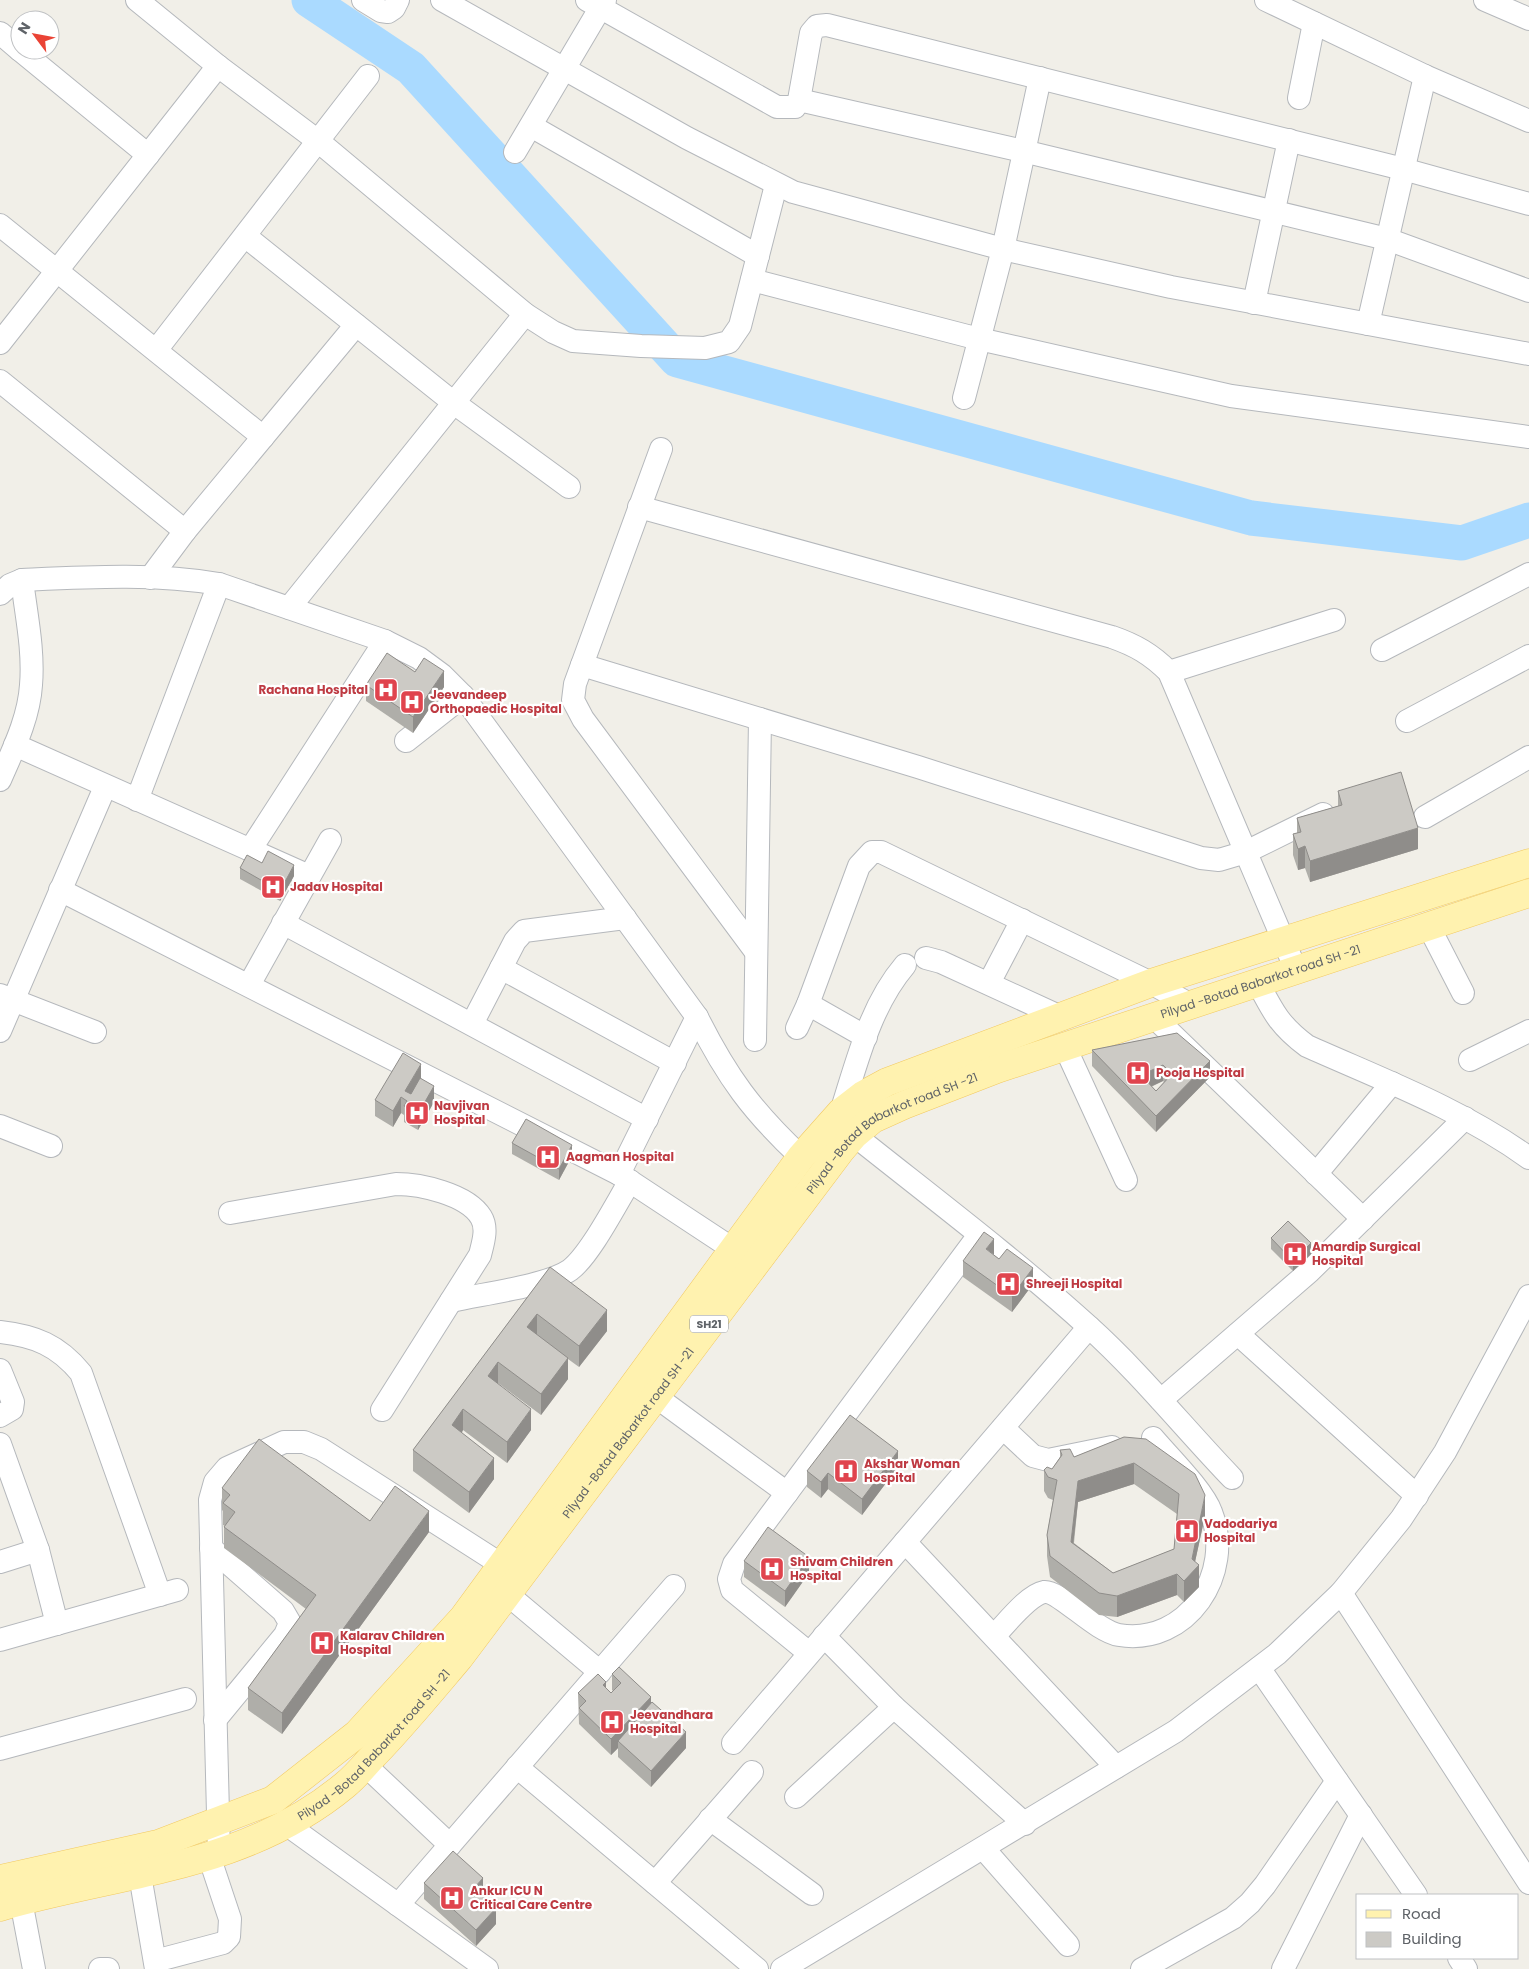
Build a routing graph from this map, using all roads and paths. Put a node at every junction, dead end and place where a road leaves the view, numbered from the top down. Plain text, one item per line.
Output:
1 (137, 0) edge
2 (363, 0) edge
3 (398, 0) edge
4 (442, 0) edge
5 (1266, 0) edge
6 (1485, 0) edge
7 (597, 3) edge
8 (1518, 10) edge
9 (1314, 23) junction
10 (0, 33) edge
11 (10, 42) edge
12 (32, 60) edge
13 (218, 66) junction
14 (564, 69) junction
15 (368, 76) dead end
16 (1425, 76) junction
17 (1040, 78) junction
18 (1298, 98) dead end
19 (799, 100) junction
20 (1529, 121) edge
21 (531, 126) junction
22 (1289, 140) junction
23 (318, 141) junction
24 (1023, 151) junction
25 (515, 152) dead end
26 (148, 155) junction
27 (1403, 169) junction
28 (776, 185) junction
29 (1529, 204) edge
30 (1273, 211) junction
31 (0, 225) edge
32 (245, 236) junction
33 (1387, 239) junction
34 (1003, 249) junction
35 (758, 256) junction
36 (56, 271) junction
37 (752, 280) junction
38 (1529, 291) edge
39 (1254, 303) junction
40 (525, 314) junction
41 (1368, 324) junction
42 (356, 325) junction
43 (980, 339) junction
44 (0, 343) edge
45 (157, 349) junction
46 (1529, 354) edge
47 (0, 381) edge
48 (964, 398) dead end
49 (454, 403) junction
50 (263, 437) junction
51 (1529, 438) edge
52 (661, 449) dead end
53 (568, 487) dead end
54 (639, 507) junction
55 (185, 531) junction
56 (1529, 574) edge
57 (150, 578) junction
58 (22, 580) junction
59 (219, 584) junction
60 (0, 594) edge
61 (289, 608) junction
62 (1334, 620) dead end
63 (385, 641) junction
64 (1382, 650) dead end
65 (1529, 656) edge
66 (582, 665) junction
67 (1169, 672) junction
68 (463, 696) junction
69 (760, 719) junction
70 (1406, 721) dead end
71 (406, 741) dead end
72 (15, 745) junction
73 (1529, 757) edge
74 (0, 780) edge
75 (105, 787) junction
76 (137, 800) junction
77 (1343, 805) edge
78 (1425, 817) dead end
79 (330, 840) dead end
80 (250, 850) junction
81 (1246, 852) junction
82 (1519, 867) edge
83 (309, 876) junction
84 (60, 890) junction
85 (1527, 898) edge
86 (625, 918) junction
87 (1022, 920) junction
88 (283, 923) junction
89 (1429, 927) junction
90 (1282, 941) junction
91 (756, 952) junction
92 (926, 958) dead end
93 (905, 965) dead end
94 (501, 968) junction
95 (1296, 970) junction
96 (989, 983) junction
97 (1151, 983) junction
98 (1258, 983) junction
99 (249, 986) junction
100 (1463, 993) dead end
101 (6, 997) edge
102 (808, 1004) junction
103 (1191, 1005) junction
104 (697, 1017) junction
105 (1154, 1017) junction
106 (1063, 1018) junction
107 (472, 1024) junction
108 (797, 1028) dead end
109 (0, 1031) edge
110 (1529, 1031) edge
111 (95, 1032) dead end
112 (866, 1037) junction
113 (755, 1040) dead end
114 (1065, 1047) junction
115 (1470, 1060) dead end
116 (675, 1063) junction
117 (1392, 1084) junction
118 (840, 1112) junction
119 (1465, 1118) junction
120 (647, 1119) junction
121 (0, 1126) edge
122 (854, 1135) junction
123 (51, 1146) dead end
124 (801, 1157) junction
125 (1529, 1158) edge
126 (1316, 1174) junction
127 (624, 1178) junction
128 (1126, 1180) dead end
129 (230, 1212) dead end
130 (1363, 1220) junction
131 (979, 1235) junction
132 (744, 1256) junction
133 (1529, 1296) edge
134 (451, 1301) junction
135 (1089, 1327) junction
136 (0, 1332) edge
137 (1238, 1334) junction
138 (0, 1370) edge
139 (655, 1396) junction
140 (1161, 1400) junction
141 (382, 1410) dead end
142 (0, 1416) edge
143 (1003, 1428) junction
144 (1186, 1430) junction
145 (1153, 1438) junction
146 (2, 1456) edge
147 (1232, 1478) dead end
148 (787, 1493) junction
149 (1417, 1496) junction
150 (905, 1542) junction
151 (211, 1548) junction
152 (38, 1550) junction
153 (0, 1562) edge
154 (502, 1565) junction
155 (674, 1586) dead end
156 (1341, 1593) junction
157 (507, 1594) junction
158 (56, 1624) junction
159 (824, 1636) junction
160 (994, 1636) junction
161 (0, 1640) edge
162 (809, 1653) junction
163 (1259, 1668) junction
164 (600, 1672) junction
165 (185, 1699) dead end
166 (894, 1707) junction
167 (215, 1720) junction
168 (733, 1742) dead end
169 (0, 1749) edge
170 (365, 1765) junction
171 (517, 1767) junction
172 (1116, 1767) junction
173 (752, 1772) dead end
174 (1337, 1781) junction
175 (796, 1797) dead end
176 (1361, 1815) junction
177 (710, 1820) junction
178 (217, 1822) junction
179 (286, 1824) junction
180 (1025, 1824) junction
181 (450, 1845) junction
182 (984, 1849) junction
183 (214, 1855) junction
184 (140, 1875) junction
185 (0, 1879) edge
186 (655, 1883) junction
187 (1529, 1883) edge
188 (812, 1894) dead end
189 (1415, 1894) edge
190 (11, 1904) edge
191 (398, 1905) junction
192 (1068, 1945) dead end
193 (155, 1965) edge
194 (34, 1969) edge
195 (100, 1969) edge
196 (108, 1969) edge
197 (487, 1969) edge
198 (757, 1969) edge
199 (782, 1969) edge
200 (1142, 1969) edge
201 (1284, 1969) edge

1 - 13 street
2 - 3 street
4 - 14 street
5 - 9 street
6 - 8 street
7 - 14 street
7 - 19 street
9 - 16 street
9 - 18 street
10 - 11 street
12 - 26 street
13 - 23 street
13 - 26 street
14 - 21 street
14 - 28 street
15 - 23 street
16 - 20 street
16 - 27 street
17 - 19 street
17 - 22 street
17 - 24 street
19 - 24 street
21 - 25 street
21 - 35 street
22 - 27 street
22 - 30 street
23 - 32 street
23 - 40 street
24 - 30 street
24 - 34 street
26 - 36 street
27 - 29 street
27 - 33 street
28 - 34 street
28 - 35 street
30 - 33 street
30 - 39 street
31 - 36 street
32 - 42 street
32 - 45 street
33 - 38 street
33 - 41 street
34 - 39 street
34 - 43 street
35 - 37 street
36 - 44 street
36 - 45 street
37 - 40 street
37 - 43 street
39 - 41 street
40 - 49 street
41 - 46 street
42 - 49 street
42 - 50 street
43 - 48 street
43 - 51 street
45 - 50 street
47 - 55 street
49 - 53 street
49 - 61 street
50 - 55 street
52 - 54 street
54 - 66 street
54 - 67 street
55 - 57 street
56 - 64 street
57 - 58 street
57 - 59 street
58 - 60 street
58 - 72 street
59 - 61 street
59 - 76 street
61 - 63 street
62 - 67 street
63 - 68 street
63 - 80 street
65 - 70 street
66 - 69 street
66 - 91 street
67 - 81 street
68 - 71 street
68 - 86 street
69 - 81 street
69 - 91 street
72 - 74 street
72 - 75 street
73 - 78 street
75 - 76 street
75 - 84 street
76 - 80 street
77 - 81 street
79 - 83 street
80 - 83 street
81 - 90 street
82 - 85 street
82 - 90 main road, Pilyad -Botad Babarkot road SH -21 / SH21
83 - 88 street
84 - 99 street
84 - 101 street
85 - 89 main road, Pilyad -Botad Babarkot road SH -21 / SH21
86 - 94 street
86 - 104 street
87 - 96 street
87 - 97 street
87 - 102 street
88 - 99 street
88 - 107 street
89 - 95 main road, Pilyad -Botad Babarkot road SH -21 / SH21
89 - 100 street
90 - 95 street
90 - 97 main road, Pilyad -Botad Babarkot road SH -21 / SH21
91 - 113 street
92 - 96 street
93 - 112 street
94 - 107 street
94 - 116 street
95 - 98 main road, Pilyad -Botad Babarkot road SH -21 / SH21
96 - 106 street
97 - 103 street
97 - 106 main road, Pilyad -Botad Babarkot road SH -21 / SH21
98 - 103 main road, Pilyad -Botad Babarkot road SH -21 / SH21
98 - 117 street
99 - 127 street
101 - 109 street
101 - 111 street
102 - 108 street
102 - 112 street
103 - 105 main road, Pilyad -Botad Babarkot road SH -21 / SH21
104 - 116 street
104 - 124 street
105 - 114 main road, Pilyad -Botad Babarkot road SH -21 / SH21
105 - 126 street
106 - 118 main road, Pilyad -Botad Babarkot road SH -21 / SH21
107 - 120 street
110 - 115 street
112 - 118 street
114 - 122 main road, Pilyad -Botad Babarkot road SH -21 / SH21
114 - 128 street
116 - 120 street
117 - 119 street
117 - 126 street
118 - 124 main road, Pilyad -Botad Babarkot road SH -21 / SH21
119 - 125 street
119 - 130 street
120 - 127 street
121 - 123 street
122 - 131 street
122 - 132 main road, Pilyad -Botad Babarkot road SH -21 / SH21
124 - 132 main road, Pilyad -Botad Babarkot road SH -21 / SH21
126 - 130 street
127 - 132 street
127 - 134 street
129 - 134 street
130 - 137 street
131 - 135 street
131 - 148 street
132 - 139 main road, Pilyad -Botad Babarkot road SH -21 / SH21
132 - 154 main road, Pilyad -Botad Babarkot road SH -21 / SH21
133 - 149 street
134 - 141 street
135 - 140 street
135 - 143 street
136 - 158 street
137 - 140 street
137 - 149 street
138 - 142 street
139 - 148 street
139 - 157 main road, Pilyad -Botad Babarkot road SH -21 / SH21
140 - 144 street
143 - 145 street
143 - 150 street
144 - 145 street
144 - 147 street
145 - 160 street
146 - 152 street
148 - 162 street
149 - 156 street
150 - 159 street
150 - 160 street
151 - 154 street
151 - 167 street
151 - 167 street
152 - 153 street
152 - 158 street
154 - 178 main road, Pilyad -Botad Babarkot road SH -21 / SH21
155 - 164 street
156 - 163 street
156 - 187 street
157 - 164 street
157 - 170 main road, Pilyad -Botad Babarkot road SH -21 / SH21
158 - 161 street
159 - 162 street
159 - 166 street
160 - 172 street
162 - 168 street
163 - 172 street
163 - 174 street
164 - 171 street
165 - 169 street
166 - 175 street
166 - 180 street
167 - 178 street
170 - 179 main road, Pilyad -Botad Babarkot road SH -21 / SH21
170 - 181 street
171 - 181 street
171 - 186 street
172 - 180 street
173 - 177 street
174 - 176 street
174 - 200 street
176 - 189 street
176 - 201 street
177 - 186 street
177 - 188 street
178 - 183 street
178 - 185 main road, Pilyad -Botad Babarkot road SH -21 / SH21
179 - 183 main road, Pilyad -Botad Babarkot road SH -21 / SH21
179 - 191 street
180 - 182 street
181 - 191 street
182 - 192 street
182 - 199 street
183 - 184 main road, Pilyad -Botad Babarkot road SH -21 / SH21
183 - 193 street
184 - 190 main road, Pilyad -Botad Babarkot road SH -21 / SH21
184 - 193 street
186 - 198 street
190 - 194 street
191 - 197 street
195 - 196 street

